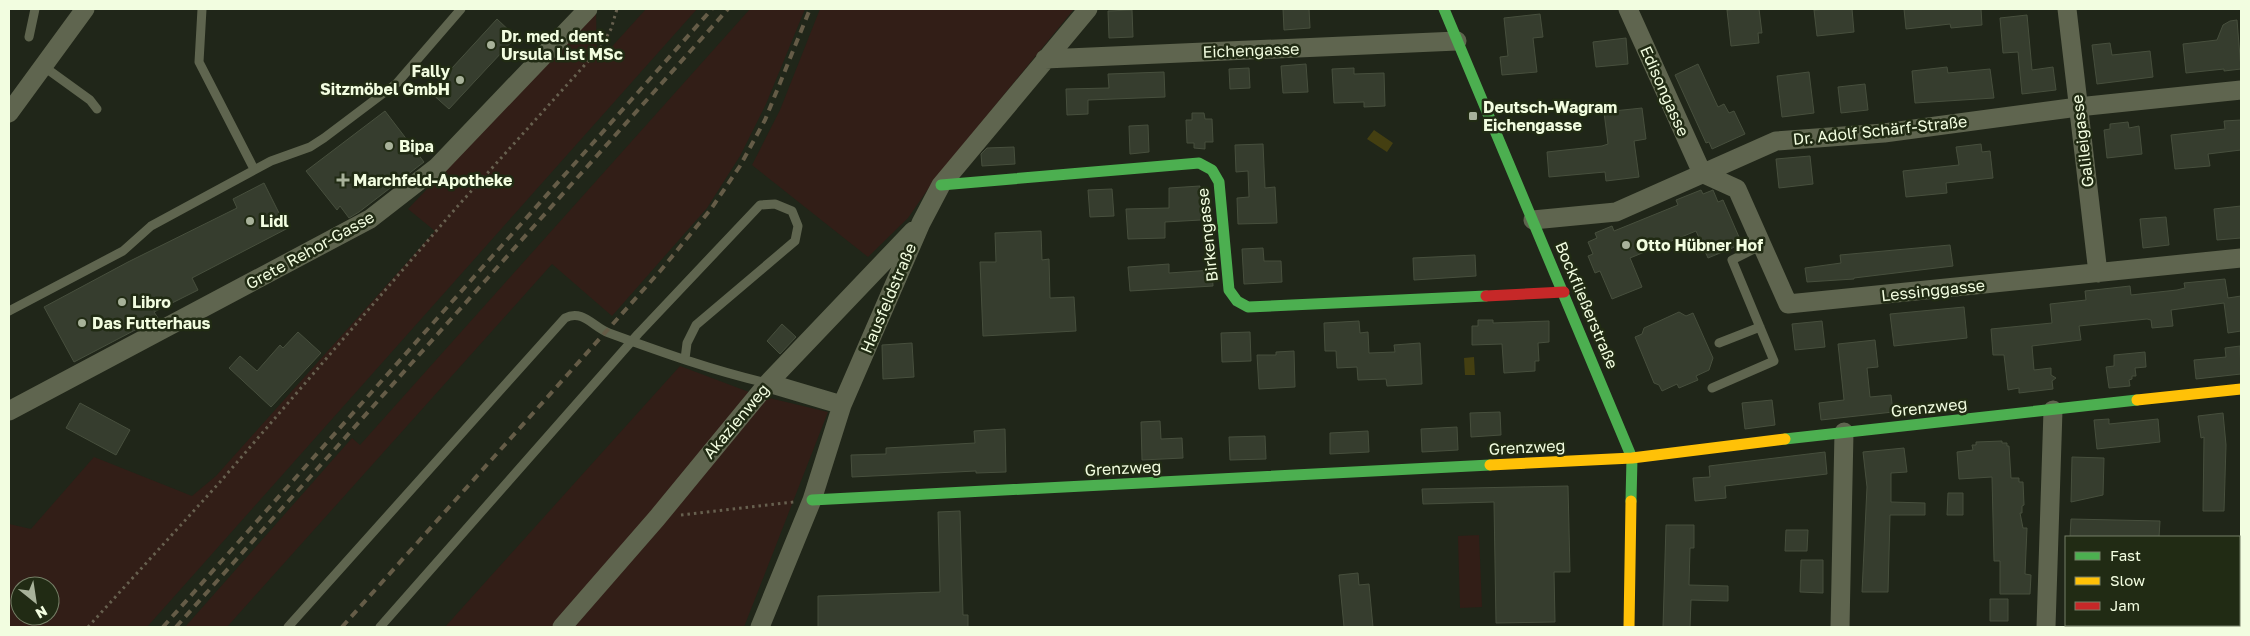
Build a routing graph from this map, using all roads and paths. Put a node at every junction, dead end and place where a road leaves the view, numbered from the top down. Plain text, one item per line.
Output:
1 (35, 9) edge
2 (85, 9) edge
3 (202, 9) edge
4 (461, 9) edge
5 (588, 9) edge
6 (617, 9) edge
7 (1088, 9) edge
8 (1444, 9) edge
9 (1628, 9) edge
10 (2067, 9) edge
11 (29, 37) dead end
12 (1457, 41) junction
13 (1045, 59) junction
14 (44, 66) junction
15 (2241, 90) edge
16 (2078, 107) junction
17 (97, 109) dead end
18 (9, 113) edge
19 (254, 169) junction
20 (1702, 173) junction
21 (942, 185) junction
22 (1533, 220) junction
23 (921, 223) junction
24 (1762, 245) junction
25 (2241, 258) edge
26 (2098, 273) junction
27 (1564, 292) junction
28 (9, 311) edge
29 (1760, 327) junction
30 (632, 341) junction
31 (1719, 343) dead end
32 (685, 359) junction
33 (768, 383) junction
34 (1712, 388) dead end
35 (2241, 389) edge
36 (842, 405) junction
37 (2053, 410) junction
38 (9, 411) edge
39 (1844, 432) junction
40 (1632, 458) junction
41 (812, 500) junction
42 (657, 518) junction
43 (88, 627) edge
44 (288, 627) edge
45 (380, 627) edge
46 (562, 627) edge
47 (760, 627) edge
48 (1629, 627) edge
49 (1840, 627) edge
50 (2046, 627) edge

1 - 11 lane
2 - 14 street
3 - 19 lane
4 - 19 lane
5 - 38 street, Grete Rehor-Gasse
6 - 43 path
7 - 13 street, Hausfeldstraße
8 - 12 street, Bockfließerstraße
9 - 20 street, Edisongasse
10 - 16 street, Galileigasse
12 - 13 street, Eichengasse
12 - 22 street, Bockfließerstraße
13 - 21 street, Hausfeldstraße
14 - 17 lane
14 - 18 street
15 - 16 street, Dr. Adolf Schärf-Straße
16 - 20 street, Dr. Adolf Schärf-Straße
16 - 26 street, Galileigasse
19 - 28 lane
20 - 22 street, Dr. Adolf Schärf-Straße
20 - 24 street, Lessinggasse
21 - 23 street, Hausfeldstraße
21 - 27 street, Birkengasse
22 - 27 street, Bockfließerstraße
23 - 33 street, Akazienweg
23 - 36 street, Hausfeldstraße
24 - 26 street, Lessinggasse
24 - 29 lane
25 - 26 street, Lessinggasse
27 - 40 street, Bockfließerstraße
29 - 31 lane
29 - 34 lane
30 - 32 lane
30 - 32 lane
30 - 44 lane
30 - 45 lane
32 - 33 lane
33 - 36 street
33 - 42 street, Akazienweg
35 - 37 street, Grenzweg
36 - 41 street, Hausfeldstraße
37 - 39 street, Grenzweg
37 - 50 street
39 - 40 street, Grenzweg
39 - 49 street
40 - 41 street, Grenzweg
40 - 48 street, Bockfließerstraße
41 - 42 path
41 - 47 street, Hausfeldstraße
42 - 46 street, Akazienweg

